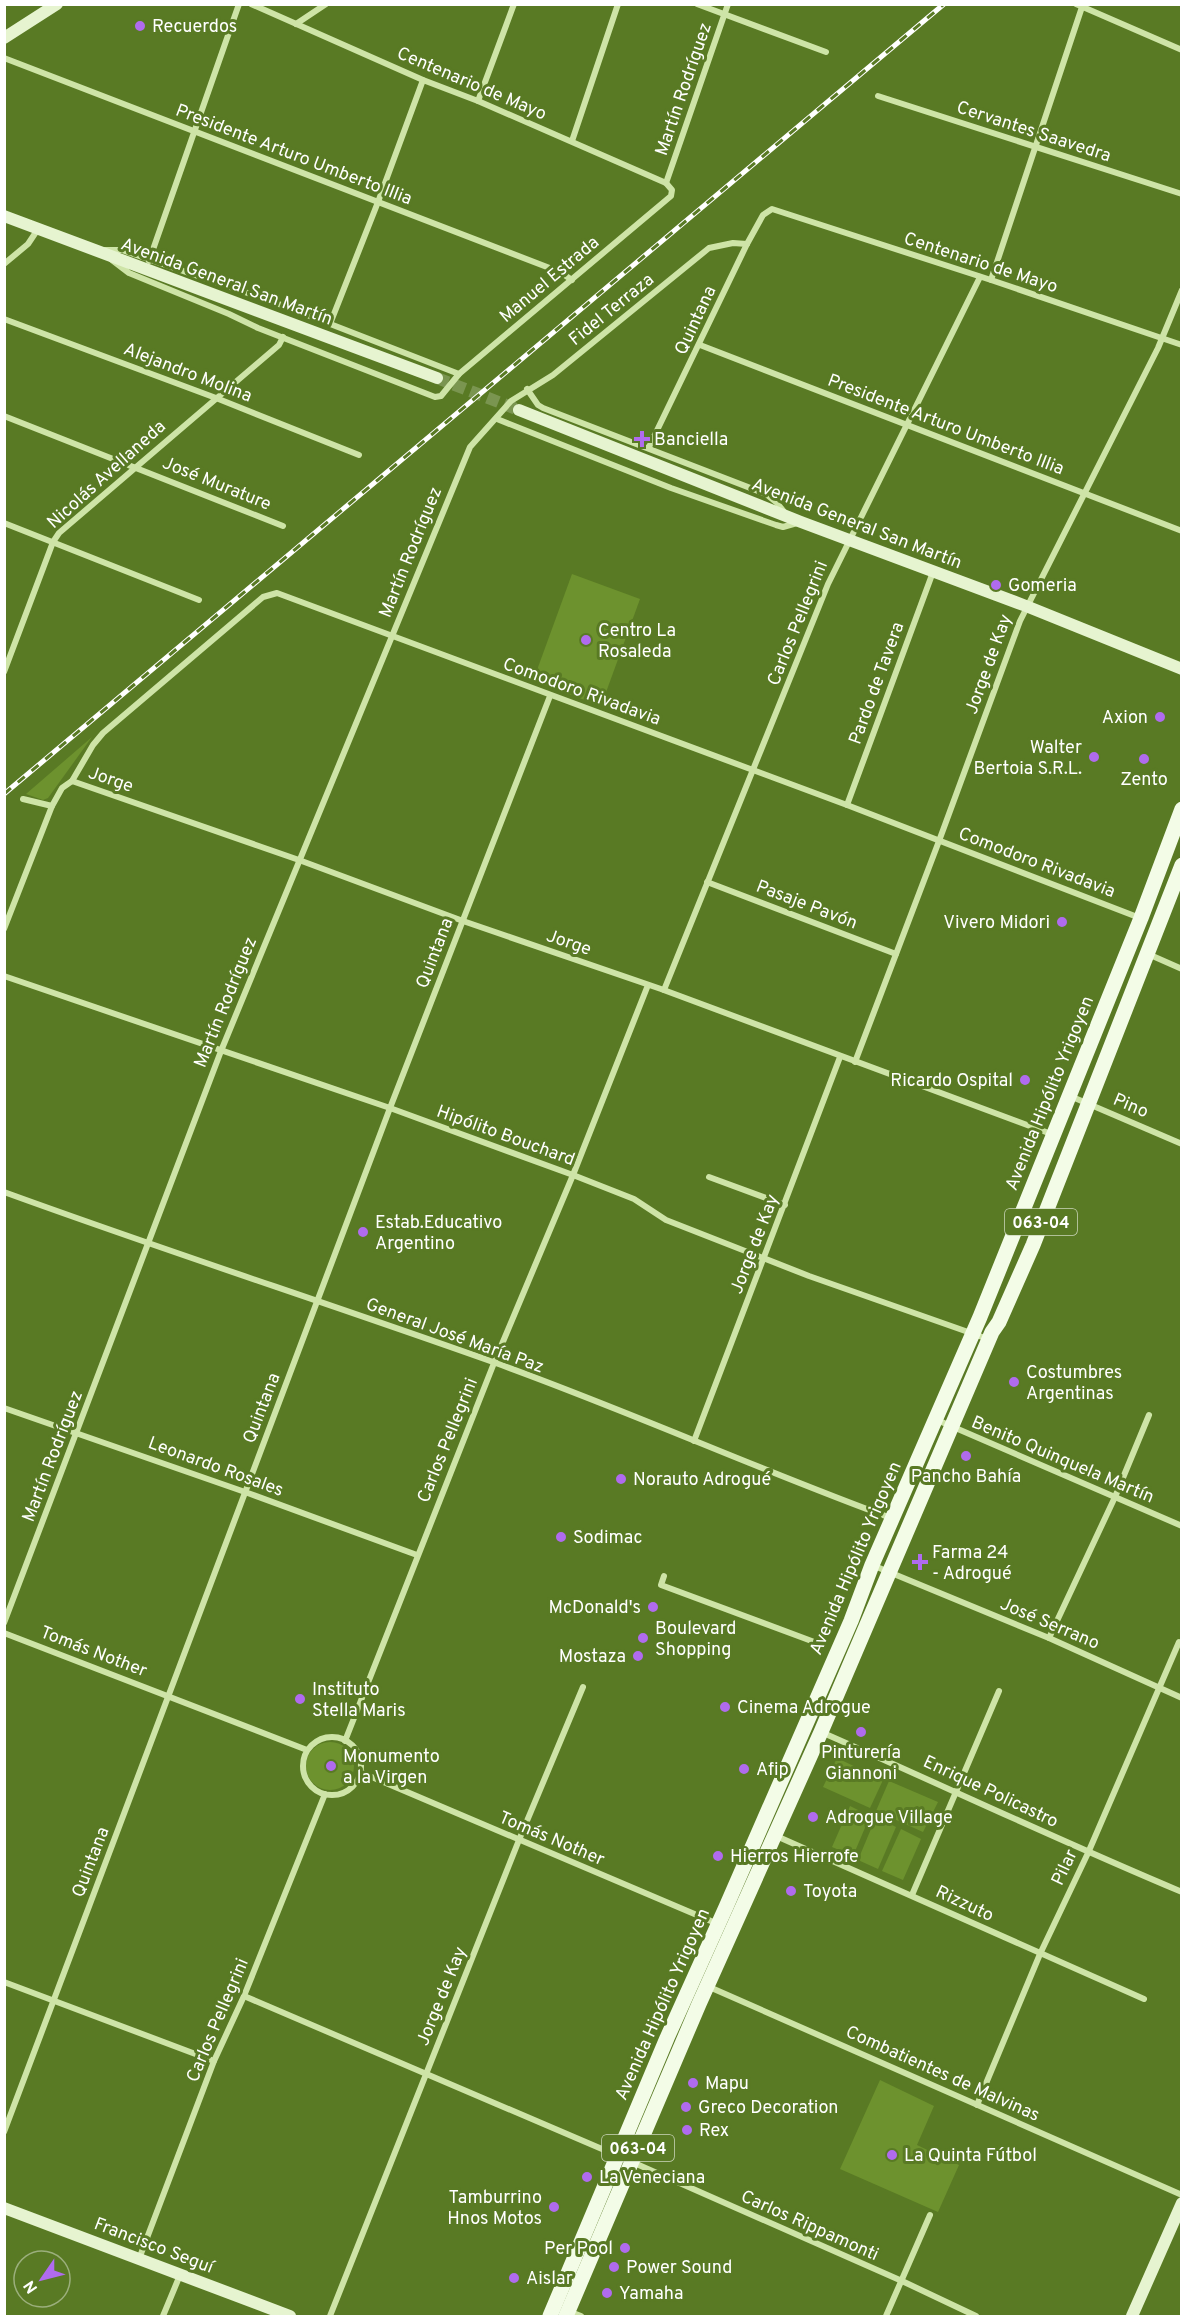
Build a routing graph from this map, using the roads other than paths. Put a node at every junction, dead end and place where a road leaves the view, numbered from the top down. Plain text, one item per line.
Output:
1 (57, 4) edge
2 (239, 4) edge
3 (251, 4) edge
4 (326, 4) edge
5 (514, 4) edge
6 (618, 4) edge
7 (697, 4) edge
8 (728, 4) edge
9 (1080, 5) edge
10 (724, 14) junction
11 (296, 24) junction
12 (4, 38) edge
13 (1182, 50) edge
14 (826, 52) dead end
15 (4, 58) edge
16 (423, 80) junction
17 (878, 96) dead end
18 (478, 101) junction
19 (195, 133) junction
20 (572, 141) junction
21 (1037, 148) junction
22 (666, 183) junction
23 (1182, 194) edge
24 (378, 202) junction
25 (771, 209) joint
26 (4, 216) edge
27 (38, 229) junction
28 (747, 244) junction
29 (101, 253) junction
30 (4, 264) edge
31 (148, 265) junction
32 (980, 277) junction
33 (572, 280) junction
34 (992, 280) junction
35 (1182, 290) edge
36 (4, 319) edge
37 (330, 324) junction
38 (283, 337) junction
39 (1162, 338) junction
40 (700, 345) junction
41 (1182, 345) edge
42 (459, 374) junction
43 (437, 378) tunnel mouth
44 (527, 389) junction
45 (216, 398) junction
46 (505, 408) joint
47 (519, 410) tunnel mouth
48 (4, 416) edge
49 (497, 419) junction
50 (905, 424) junction
51 (649, 447) junction
52 (359, 455) dead end
53 (136, 466) junction
54 (1084, 494) junction
55 (787, 516) junction
56 (801, 522) junction
57 (4, 523) edge
58 (284, 526) dead end
59 (1182, 531) edge
60 (849, 540) junction
61 (53, 543) junction
62 (933, 572) junction
63 (199, 600) dead end
64 (1026, 606) junction
65 (392, 637) junction
66 (1182, 669) edge
67 (4, 672) edge
68 (550, 696) junction
69 (753, 771) junction
70 (72, 782) junction
71 (23, 799) dead end
72 (847, 805) junction
73 (52, 806) junction
74 (1182, 809) edge
75 (939, 841) junction
76 (298, 861) junction
77 (1182, 865) edge
78 (707, 882) junction
79 (1141, 918) junction
80 (463, 921) junction
81 (4, 928) edge
82 (1147, 953) junction
83 (896, 954) junction
84 (1182, 969) edge
85 (4, 976) edge
86 (648, 985) junction
87 (664, 990) junction
88 (221, 1051) junction
89 (840, 1057) junction
90 (855, 1062) junction
91 (1069, 1095) junction
92 (1088, 1103) junction
93 (390, 1108) junction
94 (1054, 1135) junction
95 (1182, 1144) edge
96 (573, 1175) junction
97 (709, 1177) dead end
98 (4, 1191) edge
99 (785, 1205) junction
100 (147, 1244) junction
101 (765, 1258) junction
102 (317, 1302) junction
103 (972, 1334) junction
104 (990, 1339) junction
105 (494, 1363) junction
106 (4, 1408) edge
107 (1149, 1415) dead end
108 (934, 1419) junction
109 (951, 1428) junction
110 (76, 1433) junction
111 (694, 1441) junction
112 (245, 1492) junction
113 (1115, 1497) junction
114 (892, 1518) junction
115 (1182, 1526) edge
116 (417, 1555) junction
117 (872, 1565) junction
118 (888, 1572) junction
119 (664, 1576) dead end
120 (4, 1623) edge
121 (4, 1633) edge
122 (1049, 1638) junction
123 (1179, 1642) dead end
124 (817, 1643) dead end
125 (583, 1687) dead end
126 (1160, 1689) junction
127 (999, 1691) dead end
128 (169, 1695) junction
129 (1182, 1698) edge
130 (821, 1732) junction
131 (345, 1741) junction
132 (307, 1750) junction
133 (360, 1772) junction
134 (957, 1791) junction
135 (325, 1794) junction
136 (774, 1835) junction
137 (519, 1840) junction
138 (1088, 1853) junction
139 (1182, 1892) edge
140 (912, 1896) junction
141 (718, 1924) junction
142 (733, 1930) junction
143 (1041, 1954) junction
144 (693, 1979) junction
145 (4, 1982) edge
146 (708, 1986) junction
147 (244, 1996) junction
148 (54, 1999) junction
149 (1144, 1999) dead end
150 (214, 2061) junction
151 (426, 2074) junction
152 (977, 2105) junction
153 (4, 2132) edge
154 (617, 2156) junction
155 (632, 2162) junction
156 (1182, 2195) edge
157 (1182, 2203) edge
158 (4, 2208) edge
159 (930, 2216) dead end
160 (139, 2259) junction
161 (180, 2275) junction
162 (902, 2281) junction
163 (572, 2315) edge
164 (163, 2316) edge
165 (290, 2316) edge
166 (330, 2316) edge
167 (550, 2316) edge
168 (886, 2316) edge
169 (976, 2316) edge
170 (1132, 2316) edge

1 - 12 main road
2 - 19 street
3 - 11 street, Centenario de Mayo
4 - 11 street
5 - 18 street
6 - 20 street
7 - 10 street
8 - 10 street, Martín Rodríguez
9 - 13 street
9 - 21 street
10 - 14 street
10 - 22 street, Martín Rodríguez
11 - 16 street, Centenario de Mayo
15 - 19 street, Presidente Arturo Umberto Illia
16 - 18 street, Centenario de Mayo
16 - 24 street
17 - 21 street, Cervantes Saavedra
18 - 20 street, Centenario de Mayo
19 - 24 street, Presidente Arturo Umberto Illia
19 - 31 street
20 - 22 street, Centenario de Mayo
21 - 23 street, Cervantes Saavedra
21 - 34 street
22 - 33 street, Manuel Estrada
24 - 33 street, Presidente Arturo Umberto Illia
24 - 37 street
25 - 28 street, Quintana
25 - 32 street, Centenario de Mayo
26 - 27 main road, Avenida General San Martín
27 - 29 main road, Avenida General San Martín
27 - 30 street
28 - 40 street, Quintana
28 - 44 street, Fidel Terraza
29 - 31 main road, Avenida General San Martín
29 - 38 street
31 - 37 street
31 - 43 main road, Avenida General San Martín
32 - 34 street, Centenario de Mayo
32 - 50 street, Carlos Pellegrini
33 - 42 street, Manuel Estrada
34 - 39 street, Centenario de Mayo
35 - 39 street, Jorge de Kay
36 - 45 street, Alejandro Molina
37 - 42 street
38 - 42 street, Manuel Estrada
38 - 45 street, Nicolás Avellaneda
39 - 41 street, Centenario de Mayo
39 - 54 street, Jorge de Kay
40 - 50 street, Presidente Arturo Umberto Illia
40 - 51 street, Quintana
44 - 46 street, Fidel Terraza
44 - 51 street
45 - 52 street, Alejandro Molina
45 - 53 street, Nicolás Avellaneda
46 - 49 street, Martín Rodríguez
47 - 55 main road, Avenida General San Martín
48 - 53 street, José Murature
49 - 56 street
49 - 65 street, Martín Rodríguez
50 - 54 street, Presidente Arturo Umberto Illia
50 - 60 street, Carlos Pellegrini
51 - 55 street
53 - 58 street, José Murature
53 - 61 street, Nicolás Avellaneda
54 - 59 street, Presidente Arturo Umberto Illia
54 - 64 street, Jorge de Kay
55 - 56 main road, Avenida General San Martín
56 - 60 main road, Avenida General San Martín
57 - 61 street
60 - 62 main road, Avenida General San Martín
60 - 69 street, Carlos Pellegrini
61 - 63 street
61 - 67 street, Nicolás Avellaneda
62 - 64 main road, Avenida General San Martín
62 - 72 street, Pardo de Tavera
64 - 66 main road, Avenida General San Martín
64 - 75 street, Jorge de Kay
65 - 68 street, Comodoro Rivadavia
65 - 70 street, Comodoro Rivadavia
65 - 76 street, Martín Rodríguez
68 - 69 street, Comodoro Rivadavia
68 - 80 street, Quintana
69 - 72 street, Comodoro Rivadavia
69 - 78 street, Carlos Pellegrini
70 - 73 street, Comodoro Rivadavia
70 - 76 street, Jorge
71 - 73 street
72 - 75 street, Comodoro Rivadavia
73 - 81 street, Comodoro Rivadavia
74 - 79 main road, Avenida Hipólito Yrigoyen / 063-04
75 - 79 street, Comodoro Rivadavia
75 - 83 street, Jorge de Kay
76 - 80 street, Jorge
76 - 88 street, Martín Rodríguez
77 - 82 main road, Avenida Hipólito Yrigoyen / 063-04
78 - 83 street, Pasaje Pavón
78 - 87 street, Carlos Pellegrini
79 - 91 main road, Avenida Hipólito Yrigoyen / 063-04
80 - 86 street, Jorge
80 - 93 street, Quintana
82 - 84 street
82 - 92 main road, Avenida Hipólito Yrigoyen / 063-04
83 - 90 street, Jorge de Kay
85 - 88 street, Hipólito Bouchard
86 - 87 street, Jorge
86 - 96 street, Carlos Pellegrini
87 - 89 street, Jorge
88 - 93 street, Hipólito Bouchard
88 - 100 street, Martín Rodríguez
89 - 90 street, Jorge
89 - 99 street, Jorge de Kay
90 - 94 street, Jorge
91 - 92 street, Pino
91 - 94 main road, Avenida Hipólito Yrigoyen / 063-04
92 - 95 street, Pino
92 - 104 main road, Avenida Hipólito Yrigoyen / 063-04
93 - 96 street, Hipólito Bouchard
93 - 102 street, Quintana
94 - 103 main road, Avenida Hipólito Yrigoyen / 063-04
96 - 101 street, Hipólito Bouchard
96 - 105 street, Carlos Pellegrini
97 - 99 street
98 - 100 street, General José María Paz
99 - 101 street, Jorge de Kay
100 - 102 street, General José María Paz
100 - 110 street, Martín Rodríguez
101 - 103 street, Hipólito Bouchard
101 - 111 street, Jorge de Kay
102 - 105 street, General José María Paz
102 - 112 street, Quintana
103 - 104 street, Hipólito Bouchard
103 - 108 main road, Avenida Hipólito Yrigoyen / 063-04
104 - 109 main road, Avenida Hipólito Yrigoyen / 063-04
105 - 111 street, General José María Paz
105 - 116 street, Carlos Pellegrini
106 - 110 street, Leonardo Rosales
107 - 113 street
108 - 109 street, Benito Quinquela Martín
108 - 114 main road, Avenida Hipólito Yrigoyen / 063-04
109 - 113 street, Benito Quinquela Martín
109 - 118 main road, Avenida Hipólito Yrigoyen / 063-04
110 - 112 street, Leonardo Rosales
110 - 120 street, Martín Rodríguez
111 - 114 street, General José María Paz
112 - 116 street, Leonardo Rosales
112 - 128 street, Quintana
113 - 115 street, Benito Quinquela Martín
113 - 122 street
114 - 117 main road, Avenida Hipólito Yrigoyen / 063-04
116 - 131 street, Carlos Pellegrini
117 - 118 street, José Serrano
117 - 141 main road, Avenida Hipólito Yrigoyen / 063-04
118 - 122 street, José Serrano
118 - 130 main road, Avenida Hipólito Yrigoyen / 063-04
119 - 124 street
121 - 128 street, Tomás Nother
122 - 126 street, José Serrano
123 - 126 street, Pilar
125 - 137 street, Jorge de Kay
126 - 129 street, José Serrano
126 - 138 street, Pilar
127 - 134 street
128 - 132 street, Tomás Nother
128 - 148 street, Quintana
130 - 134 street, Enrique Policastro
130 - 136 main road, Avenida Hipólito Yrigoyen / 063-04
131 - 132 street
131 - 133 street
132 - 135 street
133 - 135 street
133 - 137 street, Tomás Nother
134 - 138 street, Enrique Policastro
134 - 140 street
135 - 147 street, Carlos Pellegrini
136 - 140 street, Rizzuto
136 - 142 main road, Avenida Hipólito Yrigoyen / 063-04
137 - 141 street, Tomás Nother
137 - 151 street, Jorge de Kay
138 - 139 street, Enrique Policastro
138 - 143 street, Pilar
140 - 143 street, Rizzuto
141 - 142 street, Tomás Nother
141 - 144 main road, Avenida Hipólito Yrigoyen / 063-04
142 - 146 main road, Avenida Hipólito Yrigoyen / 063-04
143 - 149 street, Rizzuto
143 - 152 street, Pilar
144 - 146 street, Combatientes de Malvinas
144 - 154 main road, Avenida Hipólito Yrigoyen / 063-04
145 - 148 street
146 - 152 street, Combatientes de Malvinas
146 - 155 main road, Avenida Hipólito Yrigoyen / 063-04
147 - 150 street, Carlos Pellegrini
147 - 151 street
148 - 150 street
148 - 153 street, Quintana
150 - 160 street, Carlos Pellegrini
151 - 154 street
151 - 166 street, Jorge de Kay
152 - 156 street, Combatientes de Malvinas
154 - 167 main road, Avenida Hipólito Yrigoyen / 063-04
155 - 162 street, Carlos Rippamonti
155 - 163 main road, Avenida Hipólito Yrigoyen / 063-04
157 - 170 main road
158 - 160 main road, Francisco Seguí
159 - 162 street
160 - 161 main road, Francisco Seguí
161 - 164 street
161 - 165 main road, Francisco Seguí
162 - 168 street
162 - 169 street, Carlos Rippamonti

